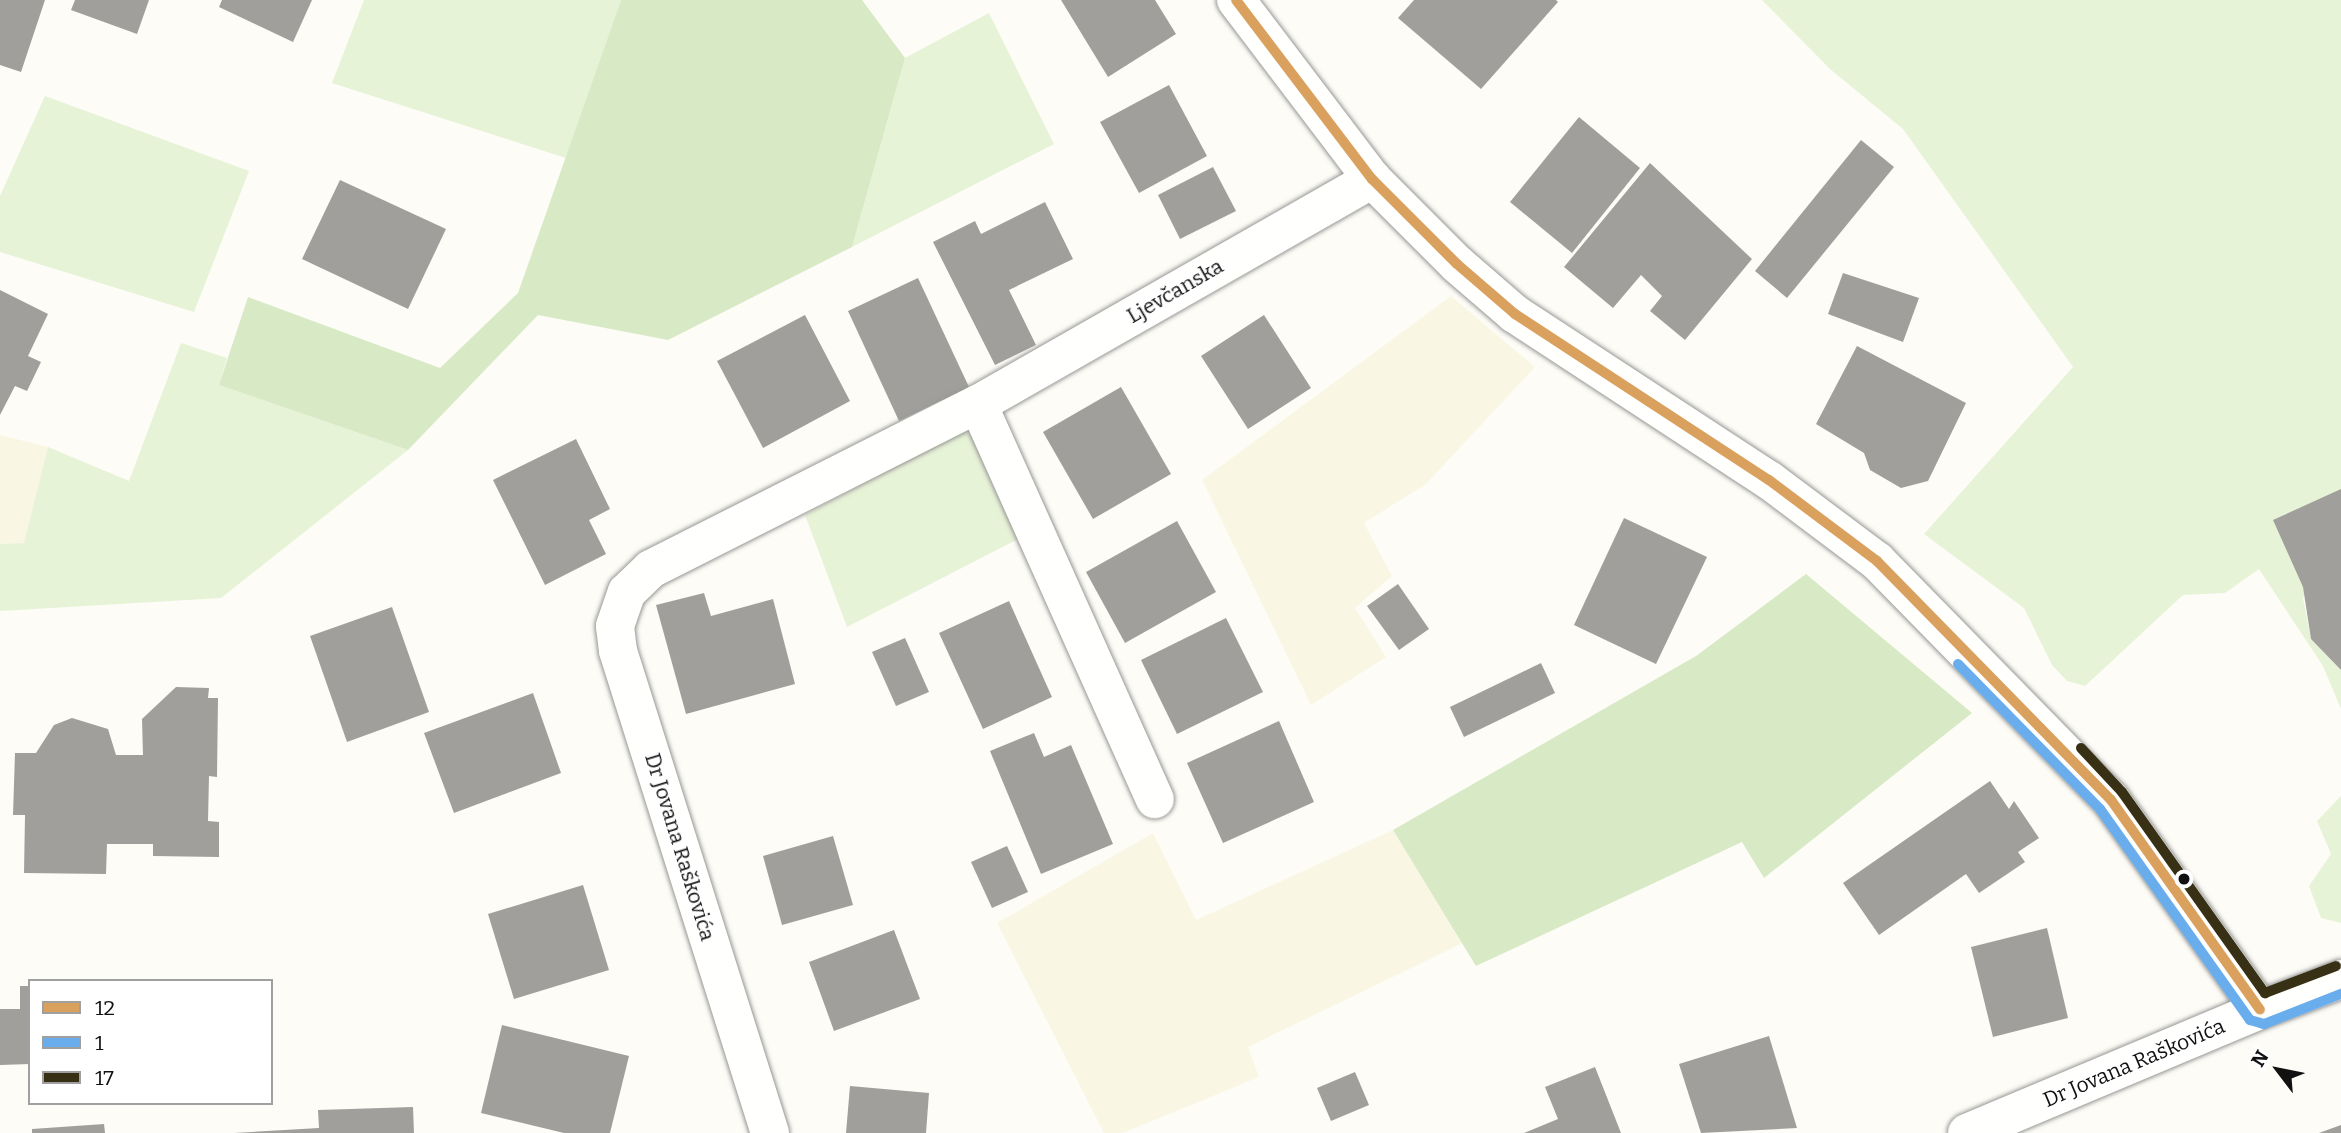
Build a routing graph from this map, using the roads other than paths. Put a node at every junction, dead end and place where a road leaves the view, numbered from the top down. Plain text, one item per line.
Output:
1 (1236, 0) edge
2 (1372, 179) junction
3 (978, 404) junction
4 (650, 569) joint
5 (1155, 799) dead end
6 (2341, 979) edge
7 (2260, 1010) junction
8 (770, 1133) edge
9 (1967, 1133) edge

1 - 2 street
2 - 3 street, Ljevčanska
2 - 7 street
3 - 4 street, Ljevčanska
3 - 5 street
4 - 8 street, Dr Jovana Raškovića
6 - 7 street, Dr Jovana Raškovića
7 - 9 street, Dr Jovana Raškovića

